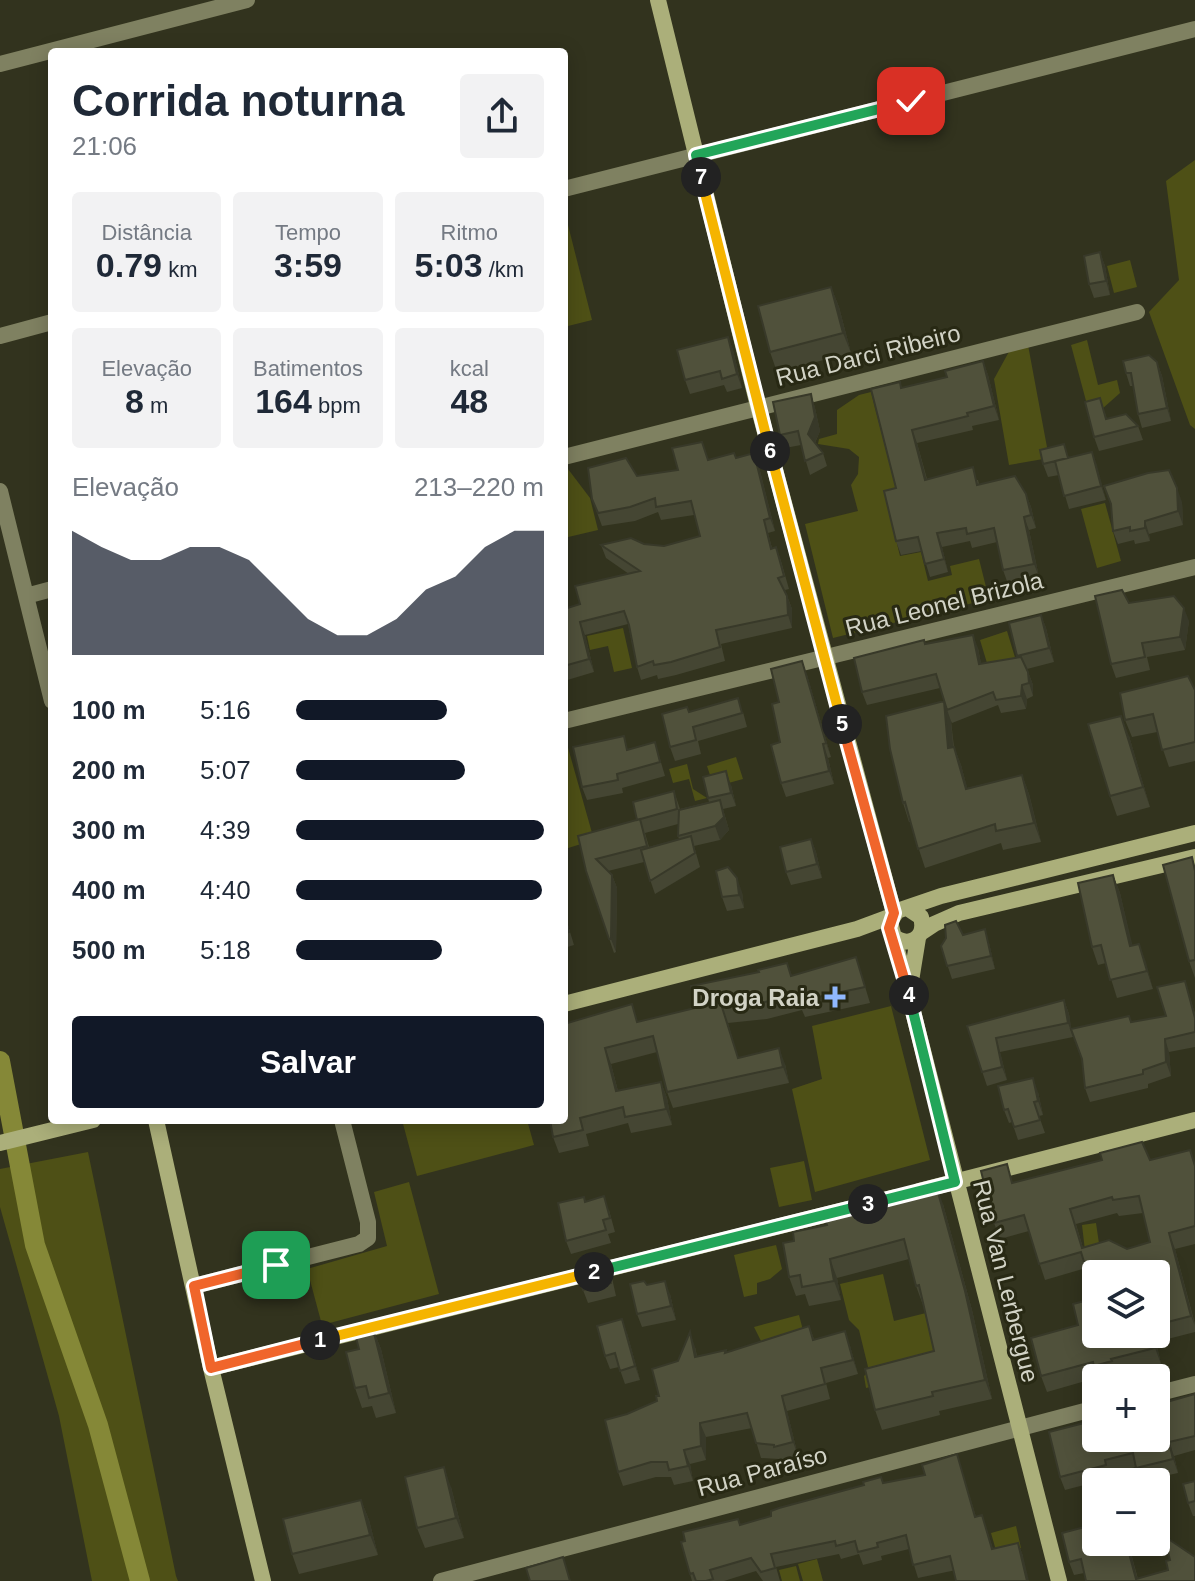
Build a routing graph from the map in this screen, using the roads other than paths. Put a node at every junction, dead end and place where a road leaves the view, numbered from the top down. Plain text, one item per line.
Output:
1 (247, 0) edge
2 (658, 0) edge
3 (1195, 29) edge
4 (62, 48) edge
5 (48, 52) edge
6 (0, 64) edge
7 (696, 155) junction
8 (568, 188) edge
9 (1137, 312) dead end
10 (48, 323) edge
11 (0, 336) edge
12 (758, 406) junction
13 (568, 456) edge
14 (0, 491) edge
15 (1195, 567) edge
16 (48, 590) edge
17 (26, 596) junction
18 (824, 658) junction
19 (48, 685) edge
20 (568, 720) edge
21 (1195, 833) edge
22 (1195, 857) edge
23 (895, 921) junction
24 (920, 935) junction
25 (909, 992) junction
26 (568, 1003) edge
27 (1195, 1120) edge
28 (78, 1124) edge
29 (157, 1124) edge
30 (343, 1124) edge
31 (0, 1143) edge
32 (955, 1182) junction
33 (194, 1286) junction
34 (211, 1368) junction
35 (1195, 1384) edge
36 (1170, 1390) edge
37 (1082, 1411) edge
38 (1019, 1427) junction
39 (263, 1581) edge
40 (441, 1581) edge
41 (1059, 1581) edge

1 - 4 street
2 - 7 street
3 - 7 street
5 - 6 street
7 - 8 street
7 - 12 street
9 - 12 street, Rua Darci Ribeiro
10 - 11 street
12 - 13 street, Rua Darci Ribeiro
12 - 18 street
14 - 17 street
15 - 18 street, Rua Leonel Brizola
16 - 17 street
17 - 19 street
18 - 20 street, Rua Leonel Brizola
18 - 23 street
21 - 23 street
22 - 24 street
23 - 24 street
23 - 24 street
23 - 25 street, Rua Van Lerbergue
23 - 26 street
24 - 25 street, Rua Van Lerbergue
25 - 32 street, Rua Van Lerbergue
27 - 32 street
28 - 31 street
29 - 33 street
30 - 33 street
32 - 34 street
32 - 38 street, Rua Van Lerbergue
33 - 34 street
34 - 39 street
35 - 36 street
37 - 38 street, Rua Paraíso
38 - 40 street, Rua Paraíso
38 - 41 street, Rua Van Lerbergue

